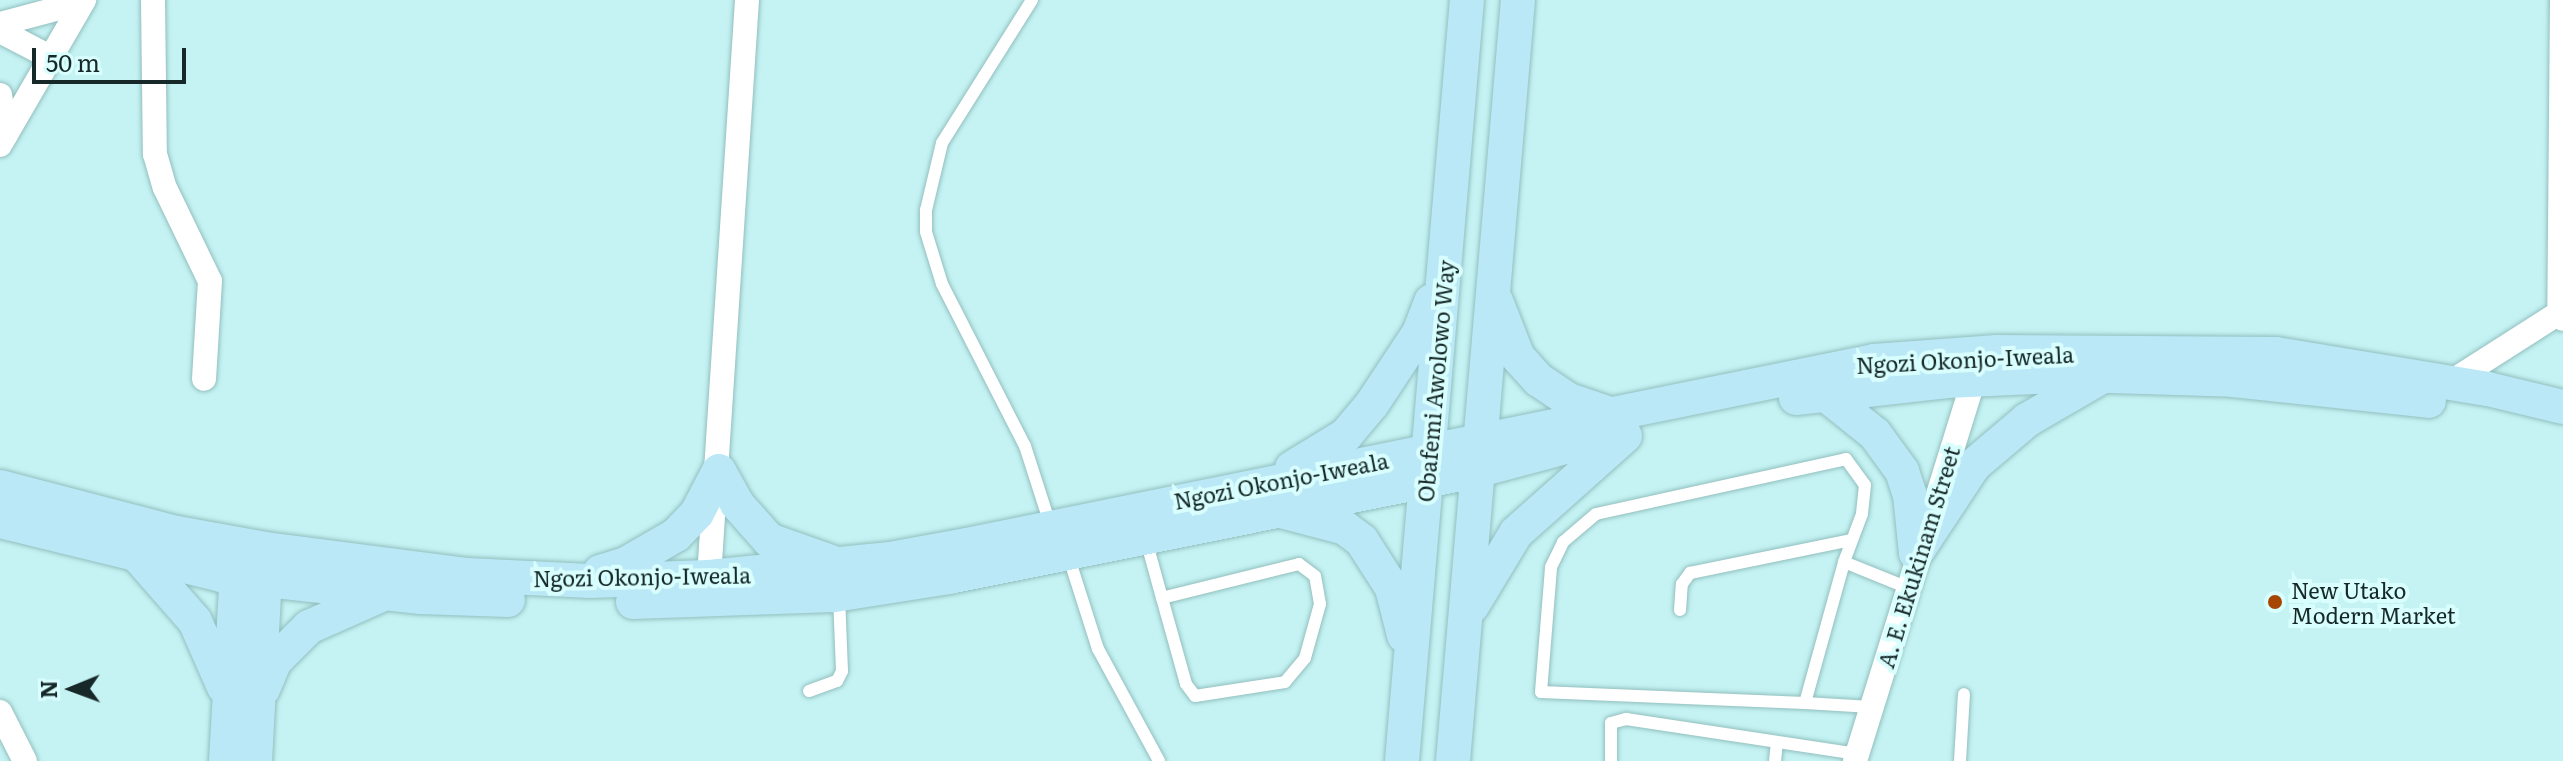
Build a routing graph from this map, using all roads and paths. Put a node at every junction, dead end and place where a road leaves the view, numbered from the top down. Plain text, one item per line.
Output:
1 (153, 0) edge
2 (747, 0) edge
3 (1032, 0) edge
4 (1467, 0) edge
5 (1518, 0) edge
6 (2562, 0) edge
7 (83, 1) edge
8 (0, 24) edge
9 (0, 31) edge
10 (50, 57) junction
11 (0, 95) edge
12 (3, 140) edge
13 (1445, 263) junction
14 (1494, 291) junction
15 (2561, 316) edge
16 (1979, 366) junction
17 (2104, 375) junction
18 (204, 379) dead end
19 (2451, 382) junction
20 (1825, 394) junction
21 (2563, 407) edge
22 (1620, 421) junction
23 (2563, 428) edge
24 (1477, 456) junction
25 (1426, 466) junction
26 (719, 471) junction
27 (0, 487) edge
28 (1269, 496) junction
29 (0, 521) edge
30 (1145, 536) junction
31 (1059, 540) junction
32 (1851, 540) junction
33 (1916, 553) junction
34 (138, 555) junction
35 (1844, 562) junction
36 (252, 563) junction
37 (574, 580) junction
38 (841, 580) junction
39 (1906, 587) junction
40 (708, 590) junction
41 (386, 594) junction
42 (1162, 598) junction
43 (1680, 610) dead end
44 (1465, 621) junction
45 (1411, 663) junction
46 (809, 691) dead end
47 (1964, 694) dead end
48 (244, 702) junction
49 (1805, 703) junction
50 (1871, 707) junction
51 (0, 712) edge
52 (1777, 742) junction
53 (1856, 758) edge
54 (25, 761) edge
55 (226, 761) edge
56 (255, 761) edge
57 (1159, 761) edge
58 (1402, 761) edge
59 (1453, 761) edge
60 (1611, 761) edge
61 (1775, 761) edge
62 (1960, 761) edge

1 - 18 street
2 - 26 street
3 - 31 lane
4 - 13 street, Obafemi Awolowo Way
5 - 14 street
6 - 15 street
7 - 8 street
7 - 10 street
9 - 10 street
10 - 12 street
11 - 12 street
13 - 25 street, Obafemi Awolowo Way
13 - 28 street
14 - 22 street
14 - 24 street
15 - 19 street
16 - 17 street, Ngozi Okonjo-Iweala
16 - 19 street, Ngozi Okonjo-Iweala
16 - 20 street, Ngozi Okonjo-Iweala
16 - 22 street, Ngozi Okonjo-Iweala
16 - 33 street, A. E. Ekukinam Street
17 - 23 street, Ngozi Okonjo-Iweala
17 - 33 street
19 - 21 street, Ngozi Okonjo-Iweala
20 - 22 street, Ngozi Okonjo-Iweala
20 - 33 street
22 - 24 street, Ngozi Okonjo-Iweala
22 - 44 street
24 - 25 street, Ngozi Okonjo-Iweala
24 - 44 street
25 - 28 street, Ngozi Okonjo-Iweala
25 - 45 street, Obafemi Awolowo Way
26 - 37 street
26 - 38 street
26 - 40 street
27 - 36 street, Ngozi Okonjo-Iweala
28 - 30 street, Ngozi Okonjo-Iweala
28 - 31 street, Ngozi Okonjo-Iweala
28 - 45 street
29 - 34 street, Ngozi Okonjo-Iweala
30 - 31 street, Ngozi Okonjo-Iweala
30 - 42 lane
31 - 38 street, Ngozi Okonjo-Iweala
31 - 57 lane
32 - 35 lane
32 - 43 lane
32 - 49 lane
33 - 39 street, A. E. Ekukinam Street
34 - 36 street, Ngozi Okonjo-Iweala
34 - 48 street
35 - 39 lane
35 - 49 lane
36 - 37 street, Ngozi Okonjo-Iweala
36 - 41 street, Ngozi Okonjo-Iweala
36 - 48 street
37 - 40 street, Ngozi Okonjo-Iweala
38 - 40 street, Ngozi Okonjo-Iweala
38 - 46 lane
39 - 50 street, A. E. Ekukinam Street
40 - 41 street, Ngozi Okonjo-Iweala
41 - 48 street
42 - 42 lane
44 - 59 street
45 - 58 street, Obafemi Awolowo Way
47 - 62 lane
48 - 55 street
48 - 56 street
49 - 50 lane
50 - 53 street, A. E. Ekukinam Street
51 - 54 street
52 - 53 lane
52 - 60 lane
52 - 61 lane

